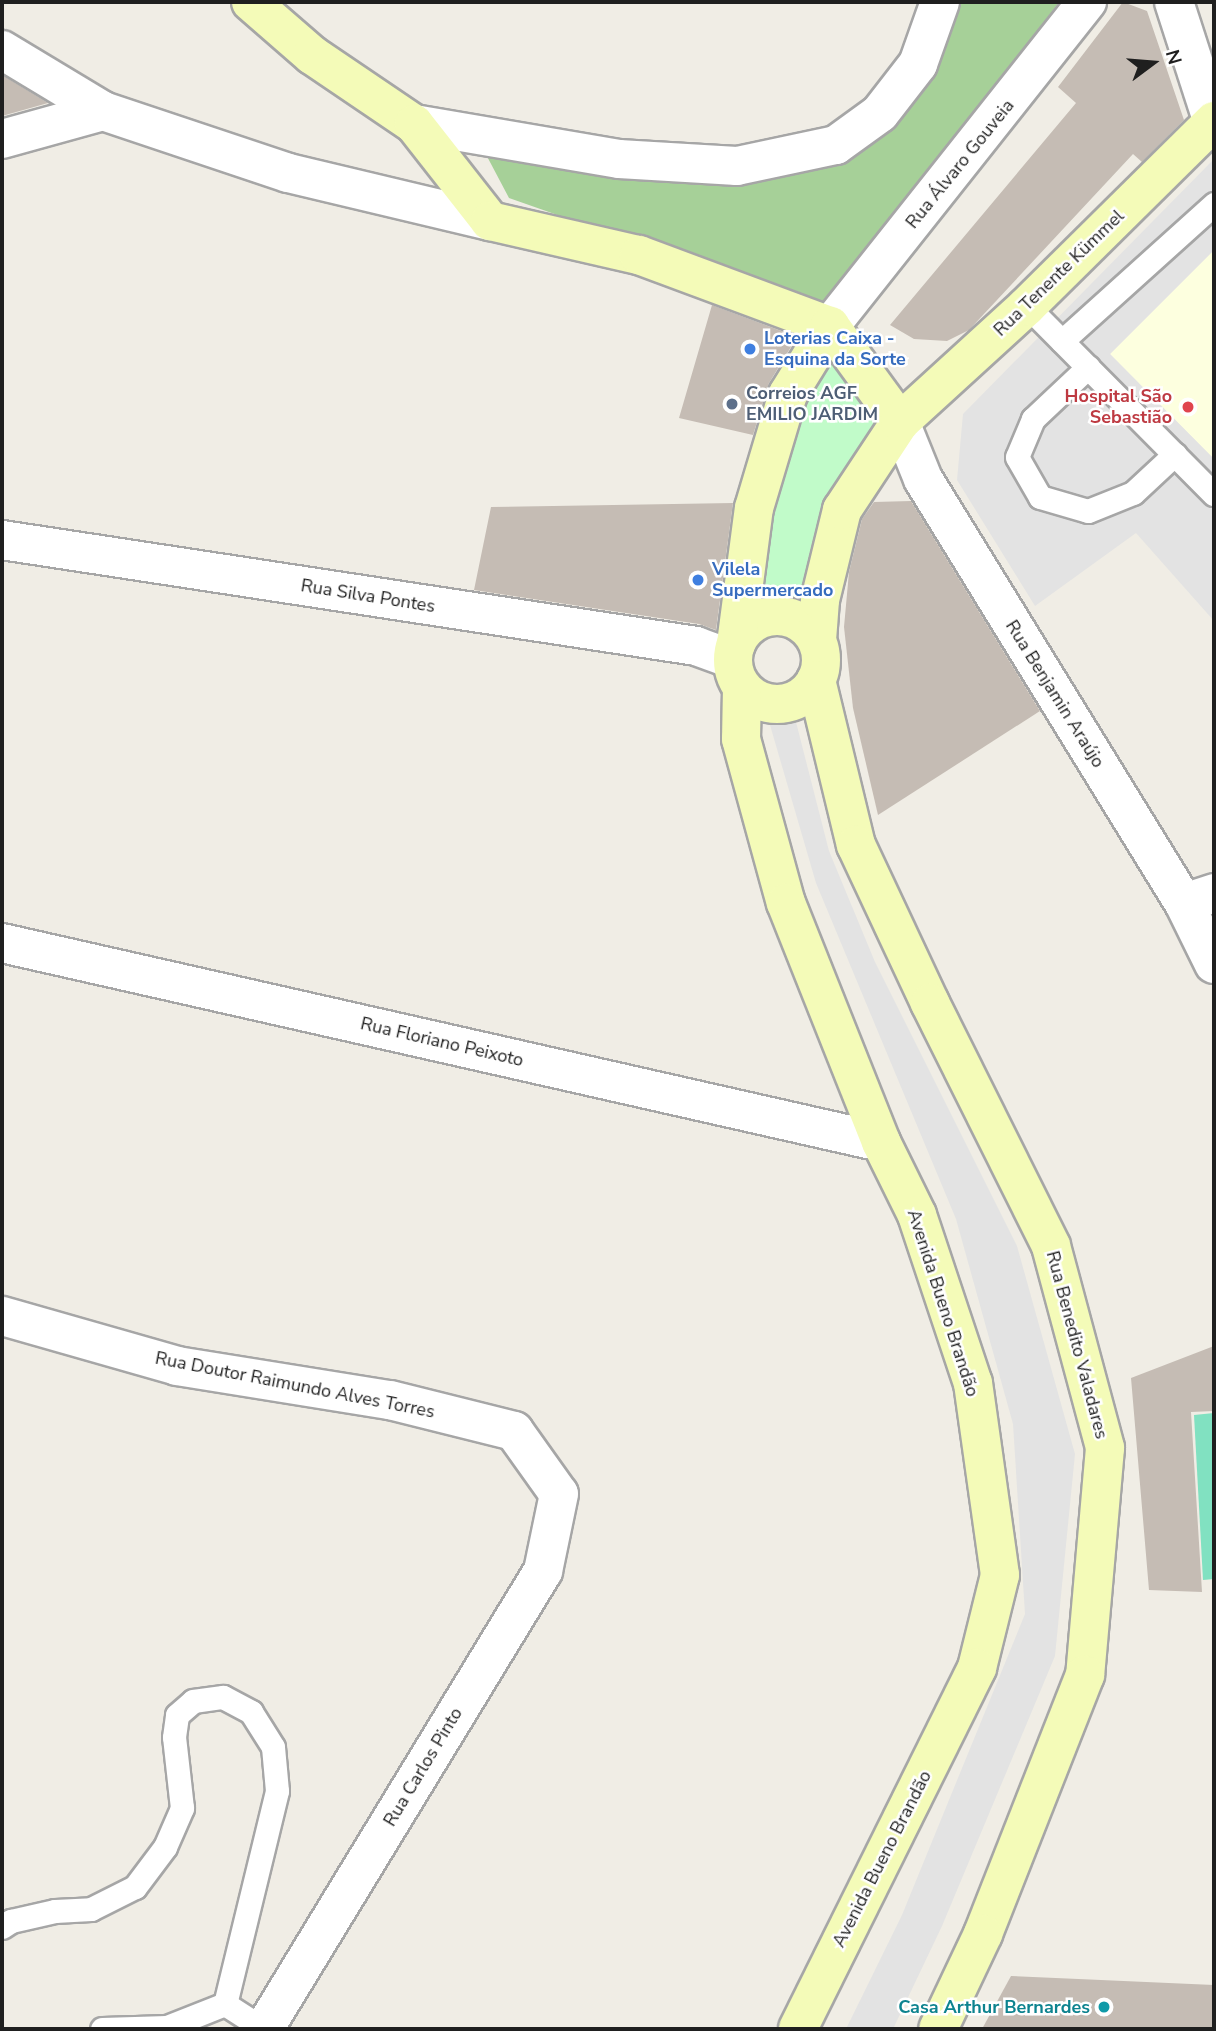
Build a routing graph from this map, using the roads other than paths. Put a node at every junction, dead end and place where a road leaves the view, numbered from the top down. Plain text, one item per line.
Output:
1 (251, 2) edge
2 (1087, 2) edge
3 (1174, 2) edge
4 (932, 4) edge
5 (2, 50) edge
6 (103, 111) junction
7 (1214, 122) edge
8 (414, 124) junction
9 (2, 139) edge
10 (1214, 204) edge
11 (490, 221) junction
12 (1027, 306) junction
13 (830, 326) junction
14 (1062, 341) junction
15 (1088, 367) junction
16 (900, 422) junction
17 (1175, 454) junction
18 (1214, 494) edge
19 (2, 540) edge
20 (817, 640) junction
21 (737, 664) junction
22 (816, 681) junction
23 (1199, 898) edge
24 (2, 943) edge
25 (1214, 964) edge
26 (881, 1142) junction
27 (2, 1316) edge
28 (559, 1494) joint
29 (2, 1927) edge
30 (225, 2004) junction
31 (103, 2029) edge
32 (264, 2029) edge
33 (798, 2029) edge
34 (939, 2029) edge

1 - 8 street
2 - 13 street, Rua Álvaro Gouveia
3 - 7 street
4 - 8 street
5 - 6 street
6 - 9 street
6 - 11 street
7 - 12 street, Rua Tenente Kümmel
8 - 11 street
10 - 14 lane
11 - 13 street
12 - 14 lane
12 - 16 street, Rua Tenente Kümmel
13 - 16 street
13 - 21 street, Avenida Bueno Brandão
14 - 15 lane
15 - 17 lane
15 - 17 lane
16 - 20 street
16 - 23 street, Rua Benjamin Araújo
17 - 18 lane
19 - 21 street, Rua Silva Pontes
20 - 21 street
20 - 22 street
21 - 22 street
21 - 26 street, Avenida Bueno Brandão
22 - 34 street, Rua Benedito Valadares
23 - 25 street, Rua Benjamin Araújo
24 - 26 street, Rua Floriano Peixoto
26 - 33 street, Avenida Bueno Brandão
27 - 28 street, Rua Doutor Raimundo Alves Torres
28 - 32 street, Rua Carlos Pinto
29 - 30 lane
30 - 31 lane
30 - 32 lane

